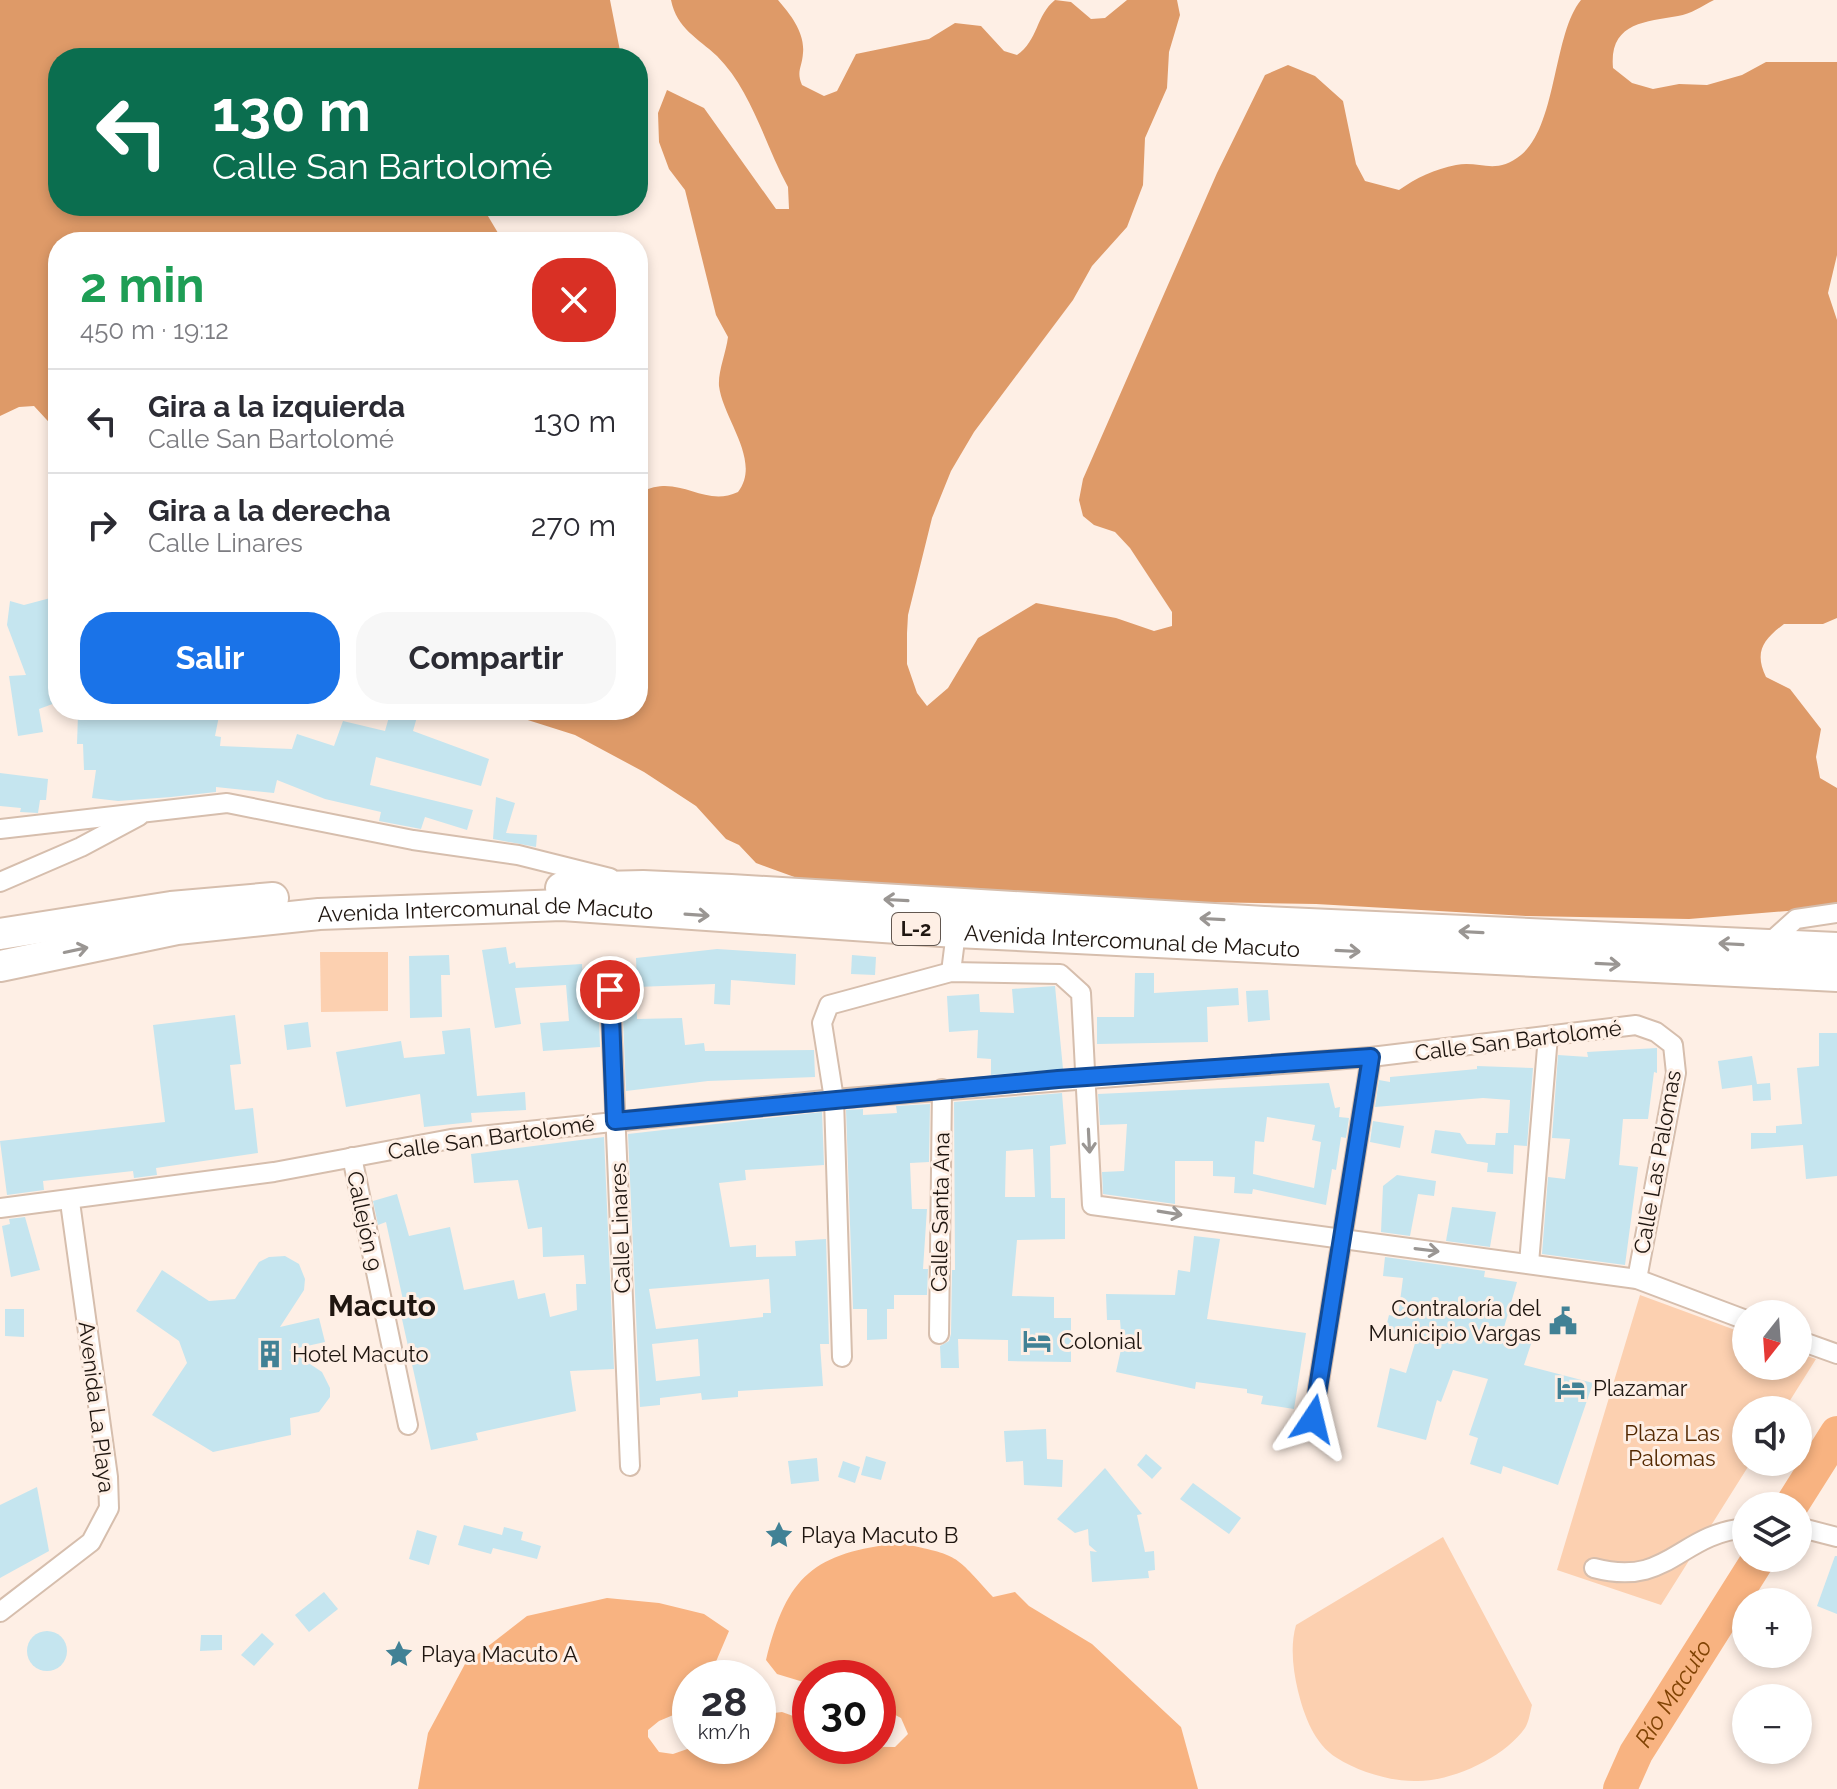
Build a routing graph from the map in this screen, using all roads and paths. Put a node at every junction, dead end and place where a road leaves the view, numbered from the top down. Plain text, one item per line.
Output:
1 (149, 811) junction
2 (0, 829) edge
3 (0, 882) edge
4 (643, 886) junction
5 (1837, 913) edge
6 (956, 932) junction
7 (0, 934) edge
8 (1767, 945) junction
9 (1837, 948) edge
10 (0, 966) edge
11 (951, 972) junction
12 (1837, 976) edge
13 (610, 990) dead end
14 (1548, 1036) junction
15 (1673, 1045) joint
16 (1371, 1057) junction
17 (1086, 1077) junction
18 (942, 1089) junction
19 (834, 1099) junction
20 (615, 1121) junction
21 (352, 1157) junction
22 (70, 1202) junction
23 (0, 1208) edge
24 (1344, 1240) junction
25 (1529, 1263) junction
26 (1637, 1279) junction
27 (1732, 1315) edge
28 (939, 1334) dead end
29 (1812, 1345) edge
30 (1837, 1354) edge
31 (842, 1357) dead end
32 (1313, 1419) dead end
33 (408, 1425) dead end
34 (630, 1466) dead end
35 (1812, 1529) edge
36 (1732, 1531) edge
37 (1834, 1531) edge
38 (1594, 1568) dead end
39 (0, 1612) edge

1 - 2 street
1 - 3 street
1 - 4 street
4 - 7 main road, Avenida Intercomunal de Macuto / L-2
8 -> 4 main road, Avenida Intercomunal de Macuto / L-2
5 - 8 street
10 -> 6 main road, Avenida Intercomunal de Macuto / L-2
6 - 11 street
6 -> 12 main road, Avenida Intercomunal de Macuto / L-2
8 - 9 main road, Avenida Intercomunal de Macuto / L-2
11 - 17 street
11 - 19 street
13 - 20 street, Calle Linares
14 - 15 street, Calle San Bartolomé
14 - 16 street, Calle San Bartolomé
14 - 25 street
15 - 26 street, Calle Las Palomas
16 - 17 street, Calle San Bartolomé
16 - 24 street
17 - 18 street, Calle San Bartolomé
17 -> 24 street
18 - 19 street, Calle San Bartolomé
18 - 28 street, Calle Santa Ana
19 - 20 street, Calle San Bartolomé
19 - 31 street
20 - 21 street, Calle San Bartolomé
20 - 34 street, Calle Linares
21 - 22 street, Calle San Bartolomé
21 - 33 street, Callejón 9
22 - 23 street, Calle San Bartolomé
22 - 39 street, Avenida La Playa
24 -> 25 street
24 - 32 street
25 - 26 street
26 - 27 street
29 - 30 street
35 - 37 street
36 - 38 street

